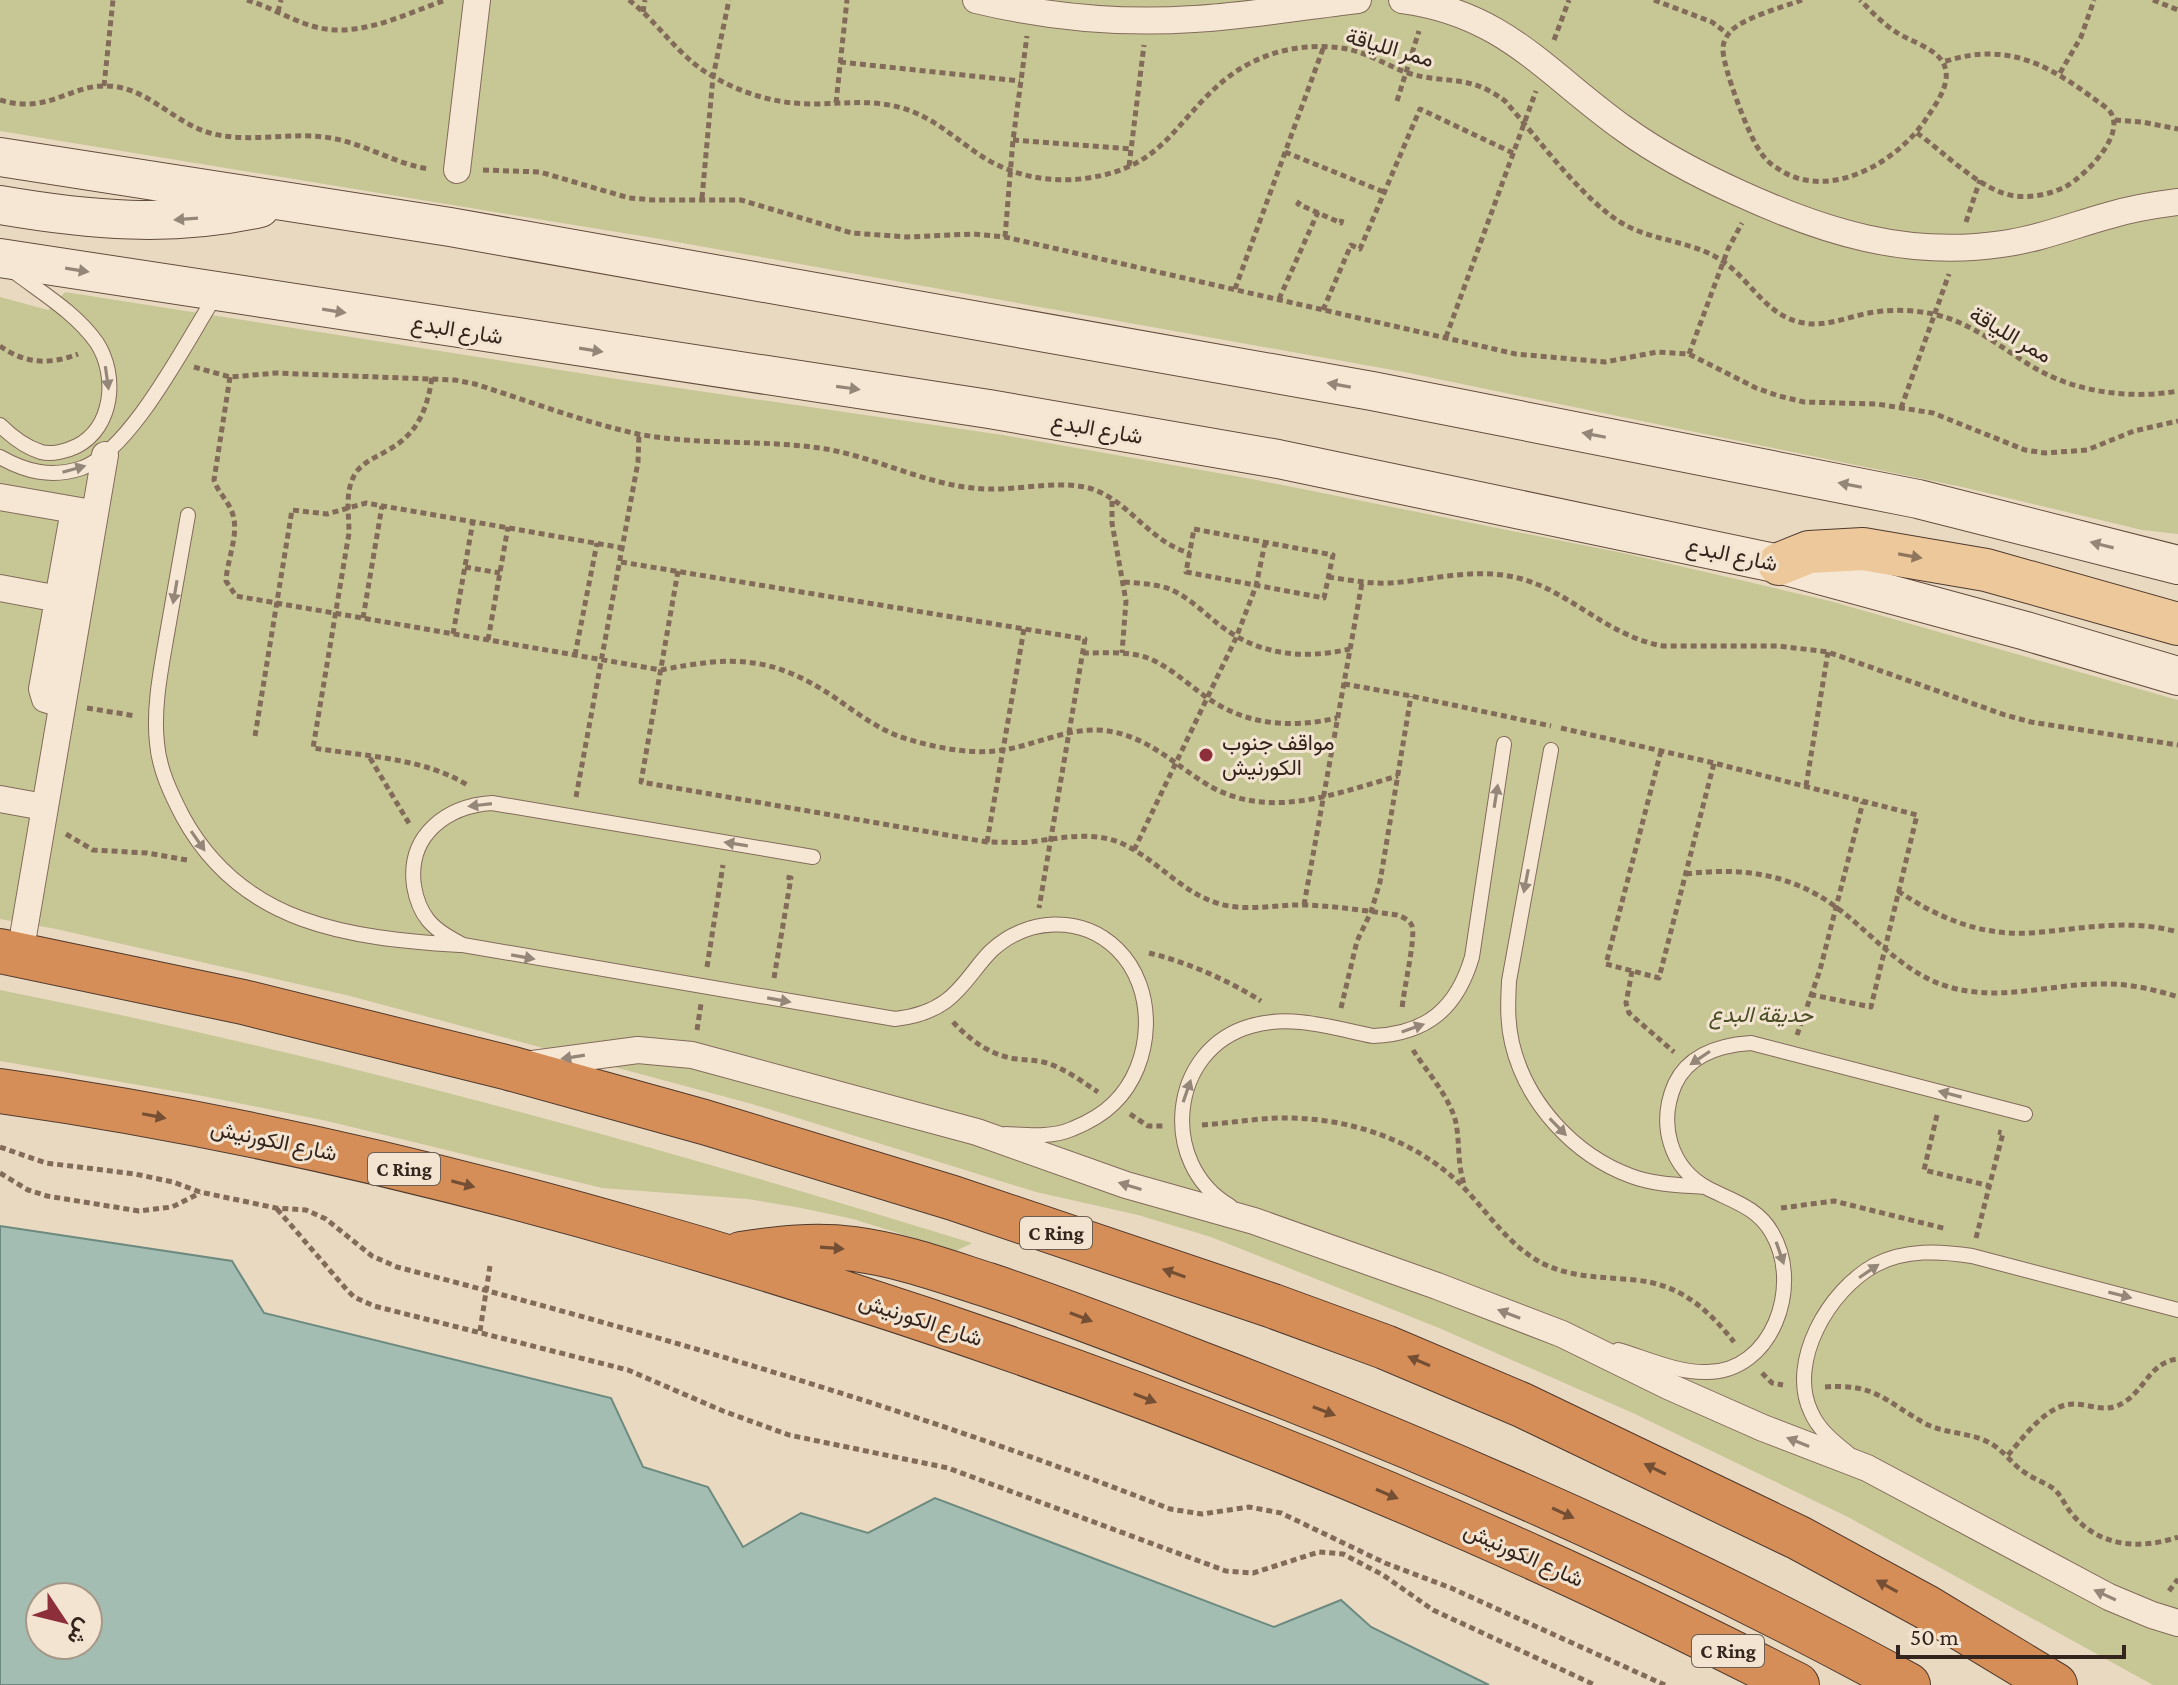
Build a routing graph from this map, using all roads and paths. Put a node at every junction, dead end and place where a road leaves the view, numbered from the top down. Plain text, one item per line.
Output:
1 (113, 0) edge
2 (247, 0) edge
3 (281, 0) edge
4 (446, 0) edge
5 (477, 0) edge
6 (629, 0) edge
7 (645, 0) edge
8 (729, 0) edge
9 (847, 0) edge
10 (976, 0) edge
11 (1358, 0) edge
12 (1569, 0) edge
13 (1654, 0) edge
14 (1802, 0) edge
15 (1860, 0) edge
16 (2094, 0) edge
17 (2153, 0) edge
18 (1415, 2) edge
19 (2178, 10) edge
20 (1030, 11) junction
21 (278, 12) junction
22 (643, 13) junction
23 (1146, 21) junction
24 (1728, 34) junction
25 (1324, 46) junction
26 (840, 62) junction
27 (1943, 62) junction
28 (1545, 65) junction
29 (1405, 72) junction
30 (2060, 73) junction
31 (713, 77) junction
32 (1020, 81) junction
33 (104, 86) junction
34 (0, 100) edge
35 (1397, 101) dead end
36 (836, 103) junction
37 (2115, 120) junction
38 (1524, 123) junction
39 (2178, 129) edge
40 (1917, 133) junction
41 (1013, 140) junction
42 (1131, 149) junction
43 (1285, 152) junction
44 (1513, 153) junction
45 (0, 157) edge
46 (1129, 166) junction
47 (1776, 168) junction
48 (457, 170) junction
49 (1010, 171) junction
50 (1980, 180) junction
51 (1384, 192) junction
52 (702, 198) junction
53 (1300, 201) dead end
54 (290, 202) junction
55 (1758, 202) junction
56 (2178, 202) edge
57 (0, 205) edge
58 (1318, 212) junction
59 (1342, 219) dead end
60 (1005, 237) junction
61 (1958, 247) junction
62 (0, 260) edge
63 (1723, 261) junction
64 (1235, 289) junction
65 (218, 293) junction
66 (1279, 300) junction
67 (1323, 310) junction
68 (1936, 315) junction
69 (1446, 338) junction
70 (0, 346) edge
71 (85, 351) dead end
72 (1689, 354) junction
73 (190, 365) dead end
74 (230, 377) junction
75 (432, 378) junction
76 (2178, 391) edge
77 (1901, 408) junction
78 (2178, 421) edge
79 (0, 425) edge
80 (639, 434) junction
81 (105, 455) junction
82 (0, 457) edge
83 (0, 497) edge
84 (1111, 500) junction
85 (382, 506) junction
86 (347, 507) junction
87 (84, 512) junction
88 (188, 515) dead end
89 (473, 521) junction
90 (508, 527) junction
91 (597, 543) junction
92 (1265, 543) junction
93 (623, 548) junction
94 (1190, 553) junction
95 (621, 562) junction
96 (1779, 564) junction
97 (2178, 565) edge
98 (465, 567) junction
99 (678, 571) junction
100 (500, 573) junction
101 (1328, 577) junction
102 (1124, 582) junction
103 (1362, 583) junction
104 (1256, 586) junction
105 (0, 588) edge
106 (69, 600) junction
107 (277, 603) junction
108 (335, 613) junction
109 (363, 618) junction
110 (2178, 624) edge
111 (1024, 629) junction
112 (453, 634) junction
113 (1236, 638) junction
114 (488, 640) junction
115 (1350, 649) junction
116 (1828, 652) junction
117 (1083, 653) junction
118 (1122, 653) junction
119 (575, 655) junction
120 (602, 660) junction
121 (661, 670) junction
122 (2178, 676) edge
123 (1344, 684) junction
124 (1411, 696) junction
125 (1207, 698) junction
126 (62, 704) junction
127 (1337, 718) junction
128 (157, 719) junction
129 (1069, 733) junction
130 (255, 736) dead end
131 (1504, 744) dead end
132 (2178, 745) edge
133 (1003, 750) junction
134 (1551, 750) dead end
135 (1661, 751) junction
136 (370, 757) junction
137 (1176, 762) junction
138 (1714, 763) junction
139 (1398, 776) junction
140 (1806, 786) junction
141 (1323, 797) junction
142 (0, 799) edge
143 (1863, 802) junction
144 (492, 803) junction
145 (43, 812) junction
146 (572, 817) junction
147 (1051, 838) junction
148 (987, 842) junction
149 (421, 843) junction
150 (1134, 850) junction
151 (813, 857) dead end
152 (736, 868) dead end
153 (222, 870) junction
154 (1686, 874) junction
155 (778, 876) dead end
156 (1898, 891) junction
157 (1304, 905) junction
158 (1836, 907) junction
159 (1371, 912) junction
160 (1036, 926) junction
161 (2178, 932) edge
162 (463, 945) junction
163 (1116, 948) junction
164 (1885, 951) junction
165 (10, 952) edge
166 (1632, 971) junction
167 (704, 987) junction
168 (1813, 995) junction
169 (2178, 997) edge
170 (771, 999) junction
171 (939, 1006) junction
172 (1287, 1020) junction
173 (1336, 1029) junction
174 (1406, 1031) junction
175 (1789, 1051) junction
176 (692, 1055) junction
177 (1689, 1064) junction
178 (509, 1068) junction
179 (0, 1091) edge
180 (1114, 1103) junction
181 (2025, 1114) dead end
182 (1950, 1119) dead end
183 (1182, 1127) junction
184 (1990, 1130) dead end
185 (977, 1132) junction
186 (0, 1147) edge
187 (0, 1173) edge
188 (1990, 1186) junction
189 (1705, 1187) junction
190 (1465, 1189) junction
191 (200, 1192) junction
192 (276, 1208) junction
193 (1757, 1213) junction
194 (1254, 1221) junction
195 (1949, 1230) dead end
196 (1963, 1234) dead end
197 (1976, 1237) junction
198 (726, 1256) junction
199 (1972, 1256) junction
200 (490, 1266) dead end
201 (486, 1290) junction
202 (2178, 1310) edge
203 (480, 1331) junction
204 (1562, 1334) junction
205 (1747, 1358) junction
206 (2178, 1359) edge
207 (1804, 1389) junction
208 (2008, 1455) junction
209 (1867, 1468) junction
210 (2178, 1537) edge
211 (2178, 1623) edge
212 (2065, 1684) edge
213 (1595, 1685) edge
214 (1665, 1685) edge
215 (1797, 1685) edge
216 (1908, 1685) edge

1 - 33 path
2 - 21 path
3 - 21 path
4 - 21 path
5 - 48 street
6 - 22 path, ممر اللياقة
7 - 22 path
8 - 31 path
9 - 26 path
10 - 20 street
11 - 23 street
12 - 28 path
13 - 24 path
14 - 24 path
15 - 27 path
16 - 30 path
17 - 19 path
18 - 28 street
18 - 29 path
20 - 23 street
20 - 32 path
22 - 31 path, ممر اللياقة
23 - 42 path
24 - 47 path
25 - 29 path, ممر اللياقة
25 - 43 path
25 - 46 path, ممر اللياقة
26 - 32 path
26 - 36 path
27 - 30 path
27 - 40 path
28 - 38 path
28 - 55 street
29 - 35 path
29 - 38 path, ممر اللياقة
30 - 37 path
31 - 36 path, ممر اللياقة
31 - 52 path
32 - 41 path
33 - 34 path
33 - 48 path
36 - 49 path, ممر اللياقة
37 - 39 path
37 - 50 path
38 - 44 path
38 - 63 path, ممر اللياقة
40 - 47 path
40 - 50 path
41 - 42 path
41 - 49 path
42 - 46 path
43 - 51 path
43 - 64 path
44 - 51 path
44 - 69 path
45 - 54 main road
46 - 49 path, ممر اللياقة
47 - 55 path
48 - 52 path
49 - 60 path
50 - 61 path
51 - 67 path
52 - 60 path
53 - 58 path
54 -> 57 main road
97 -> 54 main road
55 - 61 street
55 - 63 path
56 - 61 street
58 - 59 path
58 - 66 path
60 - 64 path
61 - 68 path
62 -> 65 main road, شارع البدع
62 -> 79 lane
63 - 68 path, ممر اللياقة
63 - 72 path
64 - 66 path
65 - 81 lane
65 -> 96 main road, شارع البدع
66 - 67 path
67 - 69 path
68 - 76 path, ممر اللياقة
68 - 77 path
69 - 72 path
70 - 71 path
72 - 77 path
73 - 74 path
74 - 75 path
74 - 107 path
75 - 80 path
75 - 86 path
77 - 78 path
80 - 84 path
80 - 93 path
82 -> 81 lane
81 - 87 street
83 - 87 street
84 - 94 path
84 - 102 path
85 - 86 path
85 - 89 path
85 - 109 path
86 - 107 path
86 - 108 path
87 - 106 street
88 -> 128 lane
89 - 90 path
89 - 98 path
90 - 91 path
90 - 100 path
91 - 93 path
91 - 119 path
92 - 94 path
92 - 101 path
92 - 104 path
93 - 95 path
94 - 104 path
95 - 99 path
95 - 120 path
96 -> 110 main road
96 - 122 main road, شارع البدع
98 - 100 path
98 - 112 path
99 - 111 path
99 - 121 path
100 - 114 path
101 - 103 path
101 - 104 path
102 - 113 path
102 - 118 path
103 - 115 path
103 - 116 path
104 - 113 path
105 - 106 street
106 - 126 street
107 - 108 path
107 - 130 path
108 - 109 path
108 - 136 path
109 - 112 path
111 - 117 path
111 - 133 path
112 - 114 path
113 - 115 path
113 - 125 path
114 - 119 path
115 - 123 path
116 - 132 path
116 - 140 path
117 - 118 path
117 - 129 path
118 - 125 path
119 - 120 path
120 - 121 path
120 - 146 path
121 - 133 path
121 - 148 path
123 - 124 path
123 - 127 path
124 - 135 path
124 - 139 path
125 - 127 path
125 - 137 path
126 - 128 path
126 - 145 street
127 - 141 path
128 -> 153 lane
129 - 133 path
129 - 137 path
129 - 147 path
174 -> 131 lane
133 - 148 path
134 -> 189 lane
135 - 138 path
135 - 166 path
136 - 144 path
136 - 149 path
137 - 141 path
137 - 150 path
138 - 140 path
138 - 154 path
139 - 141 path
139 - 159 path
140 - 143 path
141 - 157 path
142 - 145 street
143 - 156 path
143 - 158 path
144 - 146 lane
144 -> 149 lane
145 - 153 path
145 - 165 street
151 -> 146 lane
147 - 148 path
147 - 150 path
147 - 160 path
149 - 162 lane
150 - 157 path
152 - 167 path
153 - 162 lane
154 - 158 path
154 - 166 path
155 - 170 path
156 - 161 path
156 - 164 path
157 - 159 path
158 - 164 path
158 - 168 path
159 - 173 path
159 - 174 path
160 - 163 lane
160 - 171 lane
162 -> 167 lane
163 - 172 path
163 - 180 lane
164 - 168 path
164 - 169 path
165 - 178 highway, C Ring
166 - 177 path
167 - 170 lane
167 - 176 path
168 - 175 path
170 -> 171 lane
171 - 180 path
172 - 173 lane
183 -> 172 lane
173 - 174 lane
174 - 190 path
175 -> 177 lane
181 -> 175 lane
176 -> 178 street
176 - 185 street
177 - 189 lane
212 -> 178 highway, C Ring
179 -> 198 highway, شارع الكورنيش / C Ring
180 - 183 path
180 - 185 lane
182 - 188 path
183 - 190 path
183 - 194 lane
184 - 188 path
194 -> 185 street
186 - 191 path
187 - 191 path
188 - 197 path
189 - 193 lane
190 - 205 path
191 - 192 path
192 - 201 path
192 - 203 path
193 - 195 path
193 -> 205 lane
204 -> 194 street
196 - 197 path
197 - 199 path
198 -> 215 highway, شارع الكورنيش / C Ring
198 -> 216 highway
199 -> 202 lane
207 -> 199 lane
200 - 201 path
201 - 203 path
201 - 214 path
203 - 213 path
204 - 205 lane
209 -> 204 street
205 - 207 path
206 - 208 path
207 - 208 path
207 - 209 lane
208 - 210 path
211 -> 209 street

